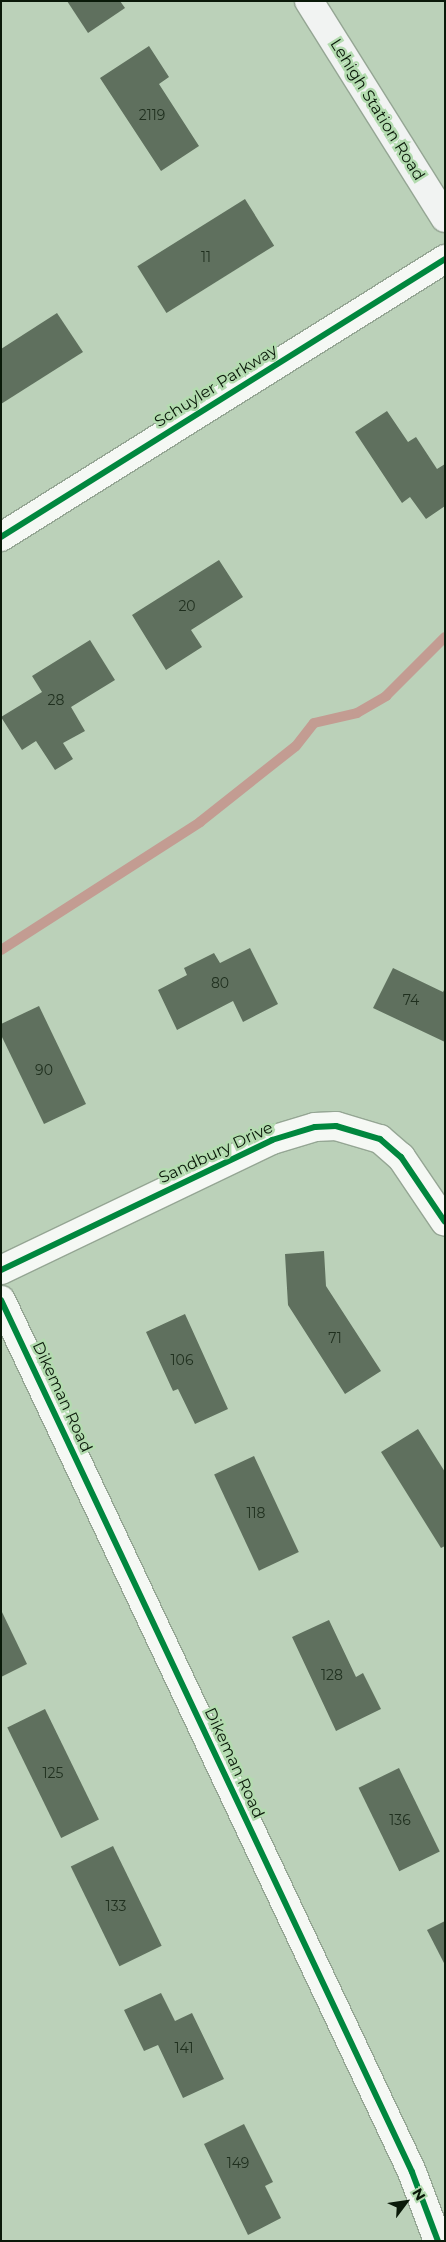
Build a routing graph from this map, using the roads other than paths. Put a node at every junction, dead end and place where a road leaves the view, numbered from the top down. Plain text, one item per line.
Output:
1 (309, 1) edge
2 (445, 218) edge
3 (445, 259) edge
4 (1, 537) edge
5 (445, 1222) edge
6 (1, 1270) edge
7 (1, 1300) edge
8 (438, 2241) edge

1 - 2 main road, Lehigh Station Road
3 - 4 street, Schuyler Parkway
5 - 6 street, Sandbury Drive
7 - 8 street, Dikeman Road

